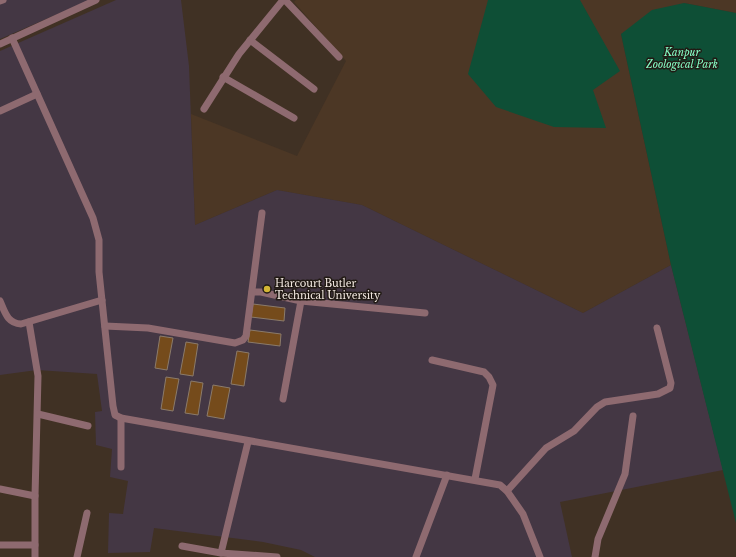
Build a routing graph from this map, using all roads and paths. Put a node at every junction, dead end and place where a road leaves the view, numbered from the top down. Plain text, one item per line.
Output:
1 (3, 0) edge
2 (96, 0) edge
3 (284, 0) edge
4 (0, 1) edge
5 (12, 38) junction
6 (250, 40) junction
7 (0, 44) edge
8 (339, 57) dead end
9 (223, 77) junction
10 (314, 88) dead end
11 (37, 94) junction
12 (204, 109) dead end
13 (0, 111) edge
14 (294, 118) dead end
15 (262, 213) dead end
16 (252, 292) junction
17 (102, 300) junction
18 (301, 301) junction
19 (0, 302) edge
20 (425, 313) dead end
21 (29, 322) junction
22 (105, 326) junction
23 (657, 328) dead end
24 (432, 360) dead end
25 (283, 399) dead end
26 (38, 414) junction
27 (633, 416) dead end
28 (121, 418) junction
29 (88, 426) dead end
30 (248, 442) junction
31 (121, 467) dead end
32 (448, 474) junction
33 (475, 479) junction
34 (0, 489) edge
35 (507, 491) junction
36 (34, 496) junction
37 (87, 513) dead end
38 (0, 545) edge
39 (35, 545) junction
40 (182, 546) dead end
41 (221, 553) junction
42 (35, 557) edge
43 (77, 557) edge
44 (277, 557) edge
45 (416, 557) edge
46 (540, 557) edge
47 (595, 557) edge

1 - 4 street
2 - 5 street
3 - 6 street
3 - 8 street
5 - 7 street
5 - 11 street
6 - 9 street
6 - 10 street
9 - 12 street
9 - 14 street
11 - 13 street
11 - 17 street
15 - 16 street
16 - 18 street
16 - 22 street
17 - 21 street
17 - 22 street
18 - 20 street
18 - 25 street
19 - 21 street
21 - 26 street
22 - 28 street
23 - 35 street
24 - 33 street
26 - 29 street
26 - 36 street
27 - 47 street
28 - 30 street
28 - 31 street
30 - 32 street
30 - 41 street
32 - 33 street
32 - 45 street
33 - 35 street
34 - 36 street
35 - 46 street
36 - 39 street
37 - 43 street
38 - 39 street
39 - 42 street
40 - 41 street
41 - 44 street

